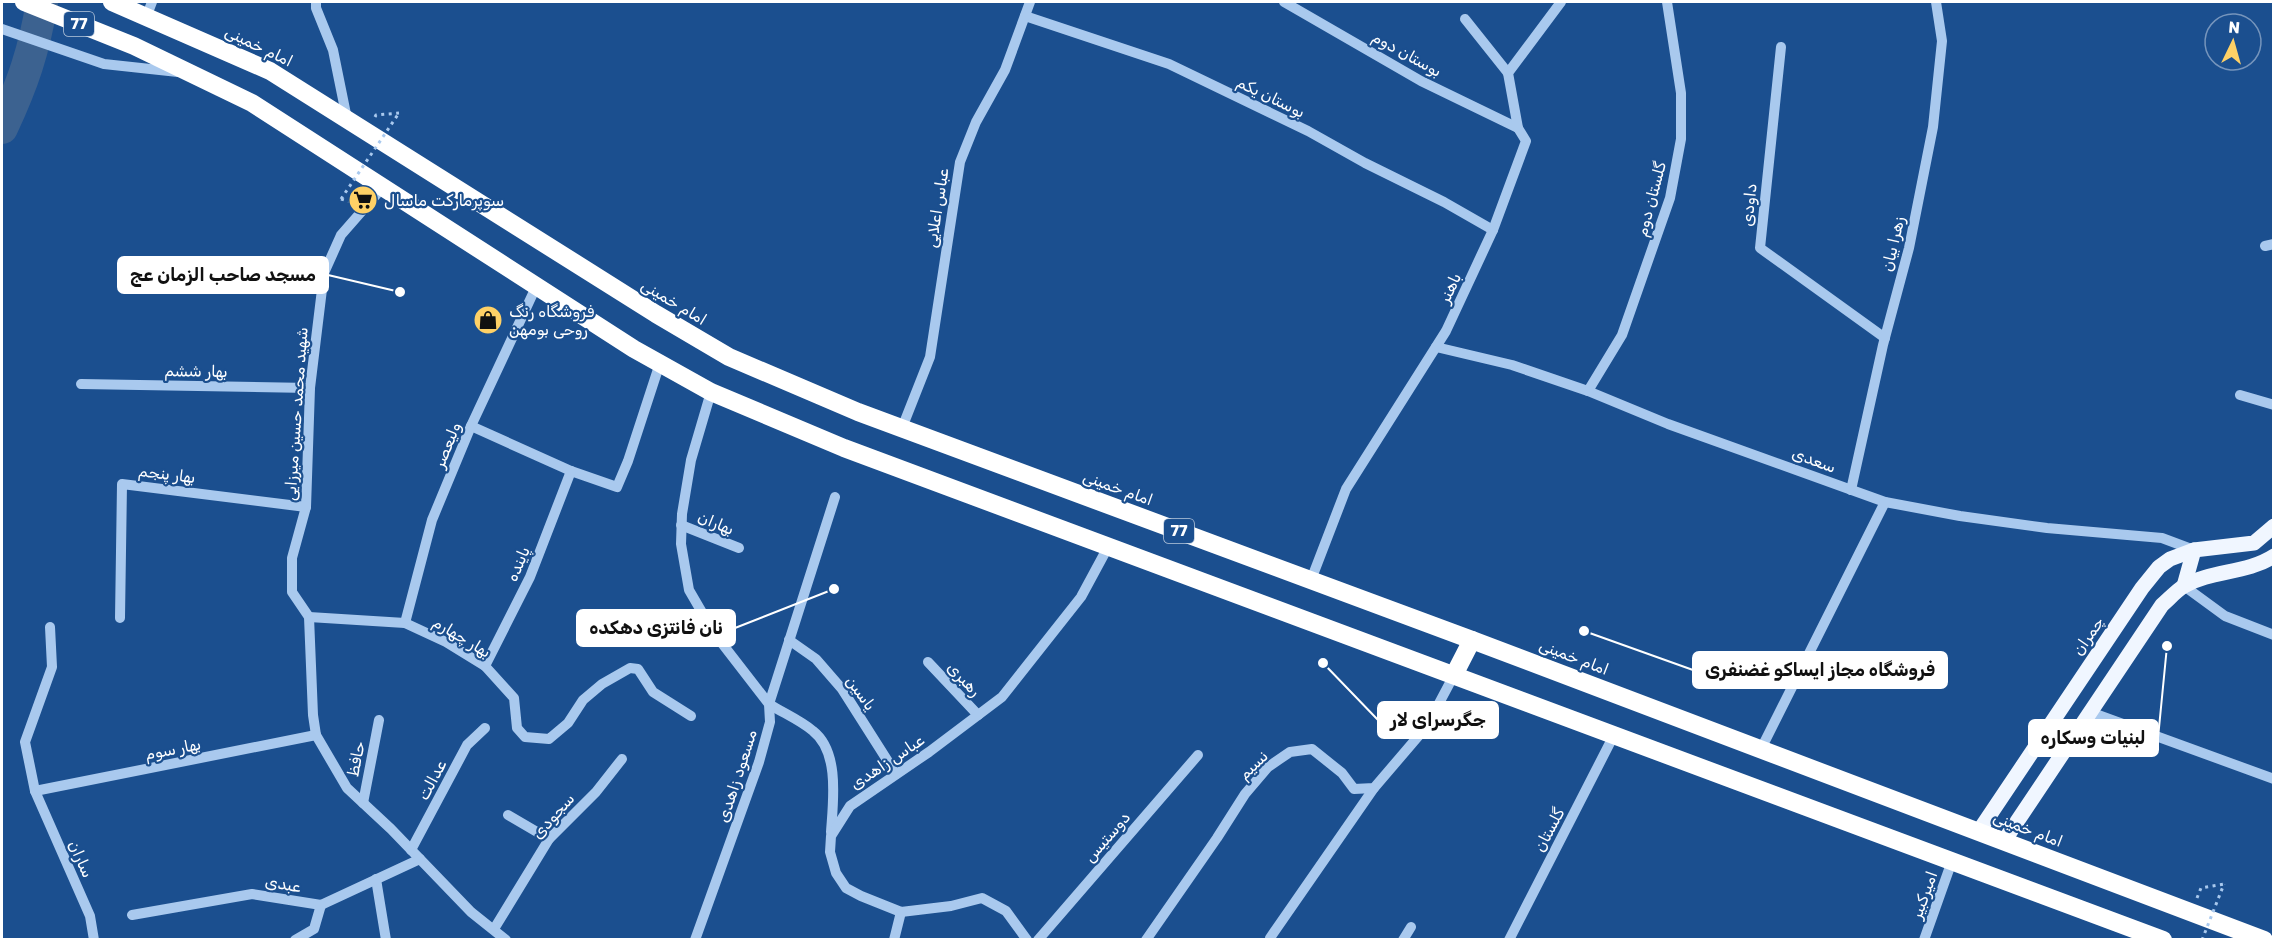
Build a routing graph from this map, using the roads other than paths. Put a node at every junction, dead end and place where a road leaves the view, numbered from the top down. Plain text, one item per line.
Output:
1 (24, 2) edge
2 (112, 2) edge
3 (316, 2) edge
4 (1030, 2) edge
5 (1284, 2) edge
6 (1561, 2) edge
7 (1667, 2) edge
8 (1936, 2) edge
9 (149, 8) edge
10 (1025, 16) junction
11 (1465, 19) dead end
12 (2, 29) edge
13 (1781, 47) dead end
14 (1508, 73) junction
15 (192, 74) junction
16 (347, 119) junction
17 (1518, 128) junction
18 (383, 187) junction
19 (1493, 230) junction
20 (322, 282) junction
21 (536, 287) junction
22 (173, 289) dead end
23 (1885, 338) junction
24 (1436, 347) junction
25 (660, 363) junction
26 (81, 384) dead end
27 (310, 388) junction
28 (1588, 391) junction
29 (711, 392) junction
30 (2240, 395) dead end
31 (2274, 405) edge
32 (471, 426) junction
33 (902, 428) junction
34 (571, 471) junction
35 (1851, 490) junction
36 (835, 497) dead end
37 (1885, 502) junction
38 (306, 507) junction
39 (681, 525) junction
40 (2274, 526) edge
41 (1108, 547) junction
42 (740, 548) dead end
43 (2194, 549) junction
44 (2274, 555) edge
45 (1311, 580) junction
46 (2184, 586) junction
47 (309, 617) junction
48 (120, 618) dead end
49 (405, 623) junction
50 (50, 627) dead end
51 (2274, 635) edge
52 (789, 640) junction
53 (1472, 640) junction
54 (928, 662) dead end
55 (485, 666) junction
56 (1454, 675) junction
57 (769, 704) junction
58 (2090, 712) junction
59 (691, 716) dead end
60 (978, 716) junction
61 (380, 720) dead end
62 (485, 728) dead end
63 (316, 735) junction
64 (1614, 735) junction
65 (1761, 749) junction
66 (1198, 755) dead end
67 (622, 759) dead end
68 (896, 774) junction
69 (2274, 779) edge
70 (1374, 788) junction
71 (35, 791) junction
72 (363, 803) junction
73 (508, 815) dead end
74 (1979, 831) junction
75 (831, 836) junction
76 (549, 839) junction
77 (2004, 841) junction
78 (411, 850) junction
79 (420, 859) junction
80 (1952, 861) junction
81 (376, 879) junction
82 (321, 905) junction
83 (902, 912) junction
84 (132, 915) dead end
85 (1411, 927) dead end
86 (494, 929) junction
87 (1270, 938) edge
88 (94, 939) edge
89 (295, 939) edge
90 (386, 939) edge
91 (506, 939) edge
92 (695, 939) edge
93 (894, 939) edge
94 (1027, 939) edge
95 (1038, 939) edge
96 (1146, 939) edge
97 (1403, 939) edge
98 (1509, 939) edge
99 (1924, 939) edge
100 (2163, 939) edge
101 (2264, 939) edge

1 - 15 highway, 77
2 - 9 highway, امام خمینی / 77
3 - 16 street
4 - 10 street, عباس اعلایی
5 - 17 street, بوستان دوم
6 - 14 street
7 - 28 street, گلستان دوم
8 - 23 street, زهرا بیان
9 - 16 highway, امام خمینی / 77
10 - 19 street, بوستان یکم
10 - 33 street, عباس اعلایی
11 - 14 street
12 - 15 street
13 - 23 street, داودی
14 - 17 street, باهنر
15 - 18 highway, 77
16 - 33 highway, امام خمینی / 77
17 - 19 street, باهنر
18 - 20 street, شهید محمد حسین میرزایی
18 - 21 highway, 77
19 - 24 street, باهنر
20 - 22 street
20 - 27 street, شهید محمد حسین میرزایی
21 - 25 highway, 77
21 - 32 street, ولیعصر
23 - 35 street, زهرا بیان
24 - 28 street, سعدی
24 - 45 street, باهنر
25 - 29 highway, 77
25 - 34 street
26 - 27 street, بهار ششم
27 - 38 street, شهید محمد حسین میرزایی
28 - 35 street, سعدی
29 - 39 street
29 - 41 highway, 77
30 - 31 street
32 - 34 street
32 - 49 street, ولیعصر
33 - 45 highway, امام خمینی / 77
34 - 55 street, پاینده
35 - 37 street, سعدی
36 - 52 street, مسعود زاهدی
37 - 43 street, سعدی
37 - 65 street
38 - 47 street, شهید محمد حسین میرزایی
38 - 48 street, بهار پنجم
39 - 42 street, بهاران
39 - 57 street
40 - 43 main road, چمران
41 - 56 highway, 77
41 - 60 street, عباس زاهدی
43 - 46 main road
43 - 74 main road, چمران
44 - 46 main road
45 - 53 highway, امام خمینی / 77
46 - 51 street
46 - 58 main road
47 - 49 street, بهار چهارم
47 - 63 street
49 - 55 street, بهار چهارم
50 - 71 street, ساران
52 - 57 street, مسعود زاهدی
52 - 68 street, یاسین
53 - 56 highway
53 - 65 highway, امام خمینی / 77
54 - 60 street, رهبری
55 - 59 street, بهار چهارم
56 - 64 highway, 77
56 - 70 street
57 - 75 street
57 - 92 street, مسعود زاهدی
58 - 69 street
58 - 77 main road
60 - 68 street, عباس زاهدی
61 - 72 street, حافظ
62 - 78 street, عدالت
63 - 71 street, بهار سوم
63 - 72 street
64 - 80 highway, 77
64 - 98 street, گلستان
65 - 74 highway, امام خمینی / 77
66 - 95 street, دوستیس
67 - 76 street, سجودی
68 - 75 street, عباس زاهدی
70 - 87 street
70 - 96 street, نسیم
71 - 88 street, ساران
72 - 78 street
73 - 76 street
74 - 77 highway, امام خمینی / 77
75 - 83 street
76 - 86 street, سجودی
77 - 101 highway, امام خمینی / 77
78 - 79 street
79 - 81 street, عبدی
79 - 86 street
80 - 99 street, امیرکبیر
80 - 100 highway, 77
81 - 82 street, عبدی
81 - 90 street
82 - 84 street, عبدی
82 - 89 street
83 - 93 street
83 - 94 street
85 - 97 street
86 - 91 street

